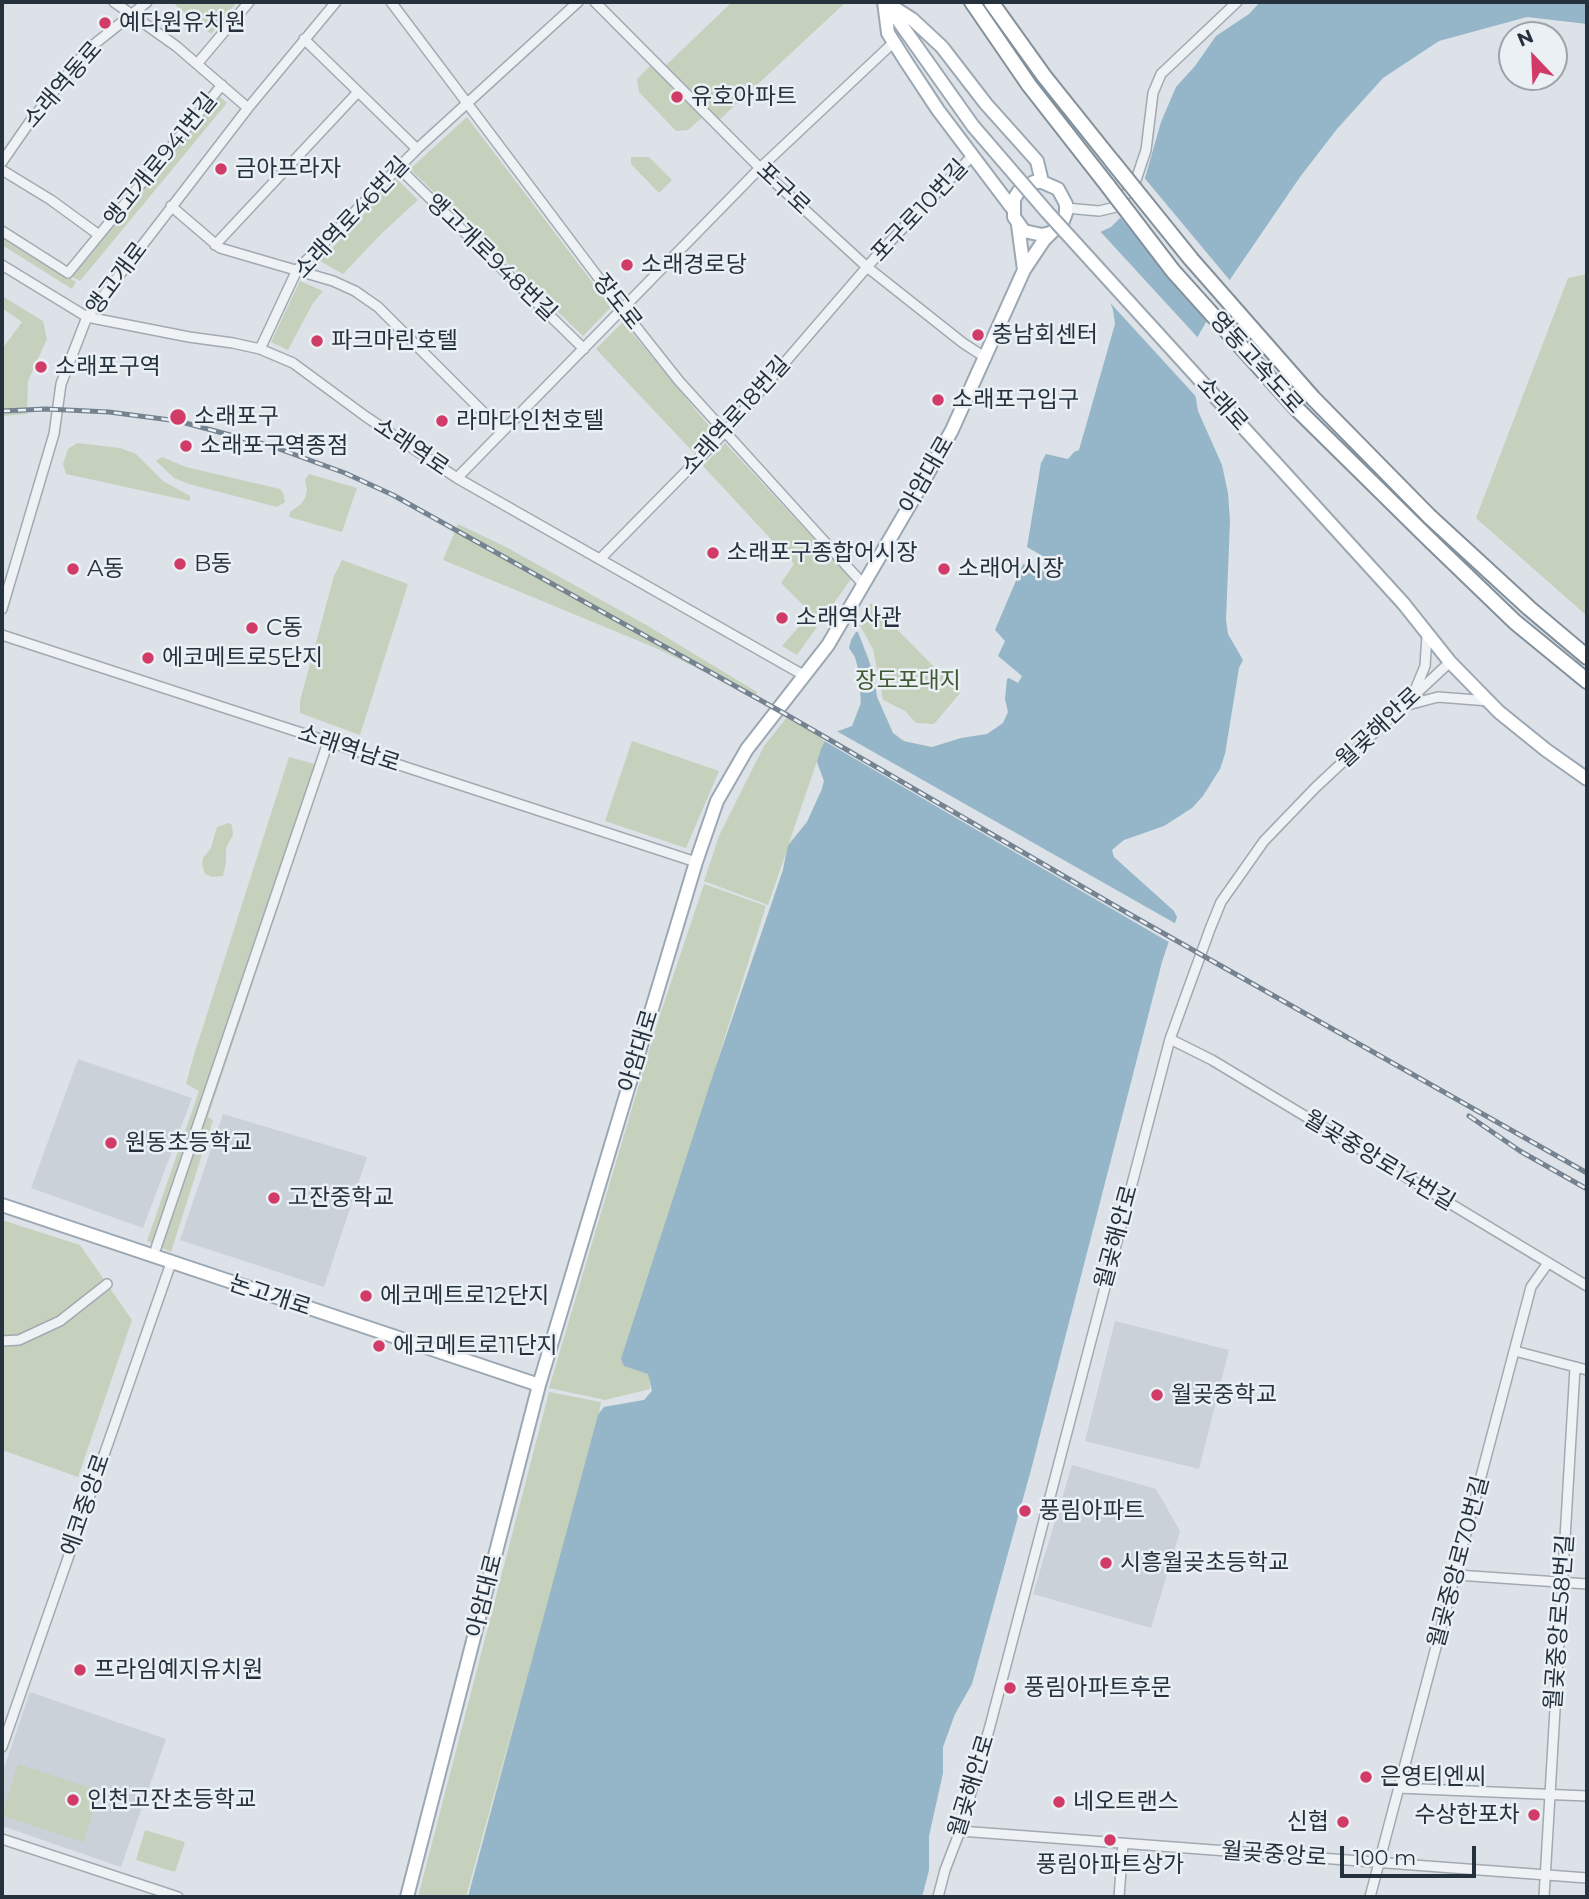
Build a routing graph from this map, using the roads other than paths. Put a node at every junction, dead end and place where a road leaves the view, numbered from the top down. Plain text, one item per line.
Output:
1 (114, 2) edge
2 (147, 2) edge
3 (248, 2) edge
4 (336, 2) edge
5 (391, 2) edge
6 (578, 2) edge
7 (595, 2) edge
8 (885, 2) edge
9 (972, 2) edge
10 (991, 2) edge
11 (1237, 2) edge
12 (133, 15) junction
13 (304, 40) junction
14 (894, 42) junction
15 (197, 64) junction
16 (222, 85) junction
17 (358, 92) junction
18 (466, 102) junction
19 (248, 108) junction
20 (417, 149) junction
21 (973, 155) junction
22 (2, 162) edge
23 (399, 168) junction
24 (760, 168) junction
25 (2, 170) edge
26 (1042, 182) junction
27 (172, 206) junction
28 (1013, 208) junction
29 (1066, 208) junction
30 (1018, 225) junction
31 (2, 231) edge
32 (1050, 233) junction
33 (99, 234) junction
34 (215, 246) junction
35 (2, 265) edge
36 (867, 267) junction
37 (297, 270) junction
38 (1024, 270) junction
39 (622, 309) junction
40 (88, 317) junction
41 (260, 349) junction
42 (583, 349) junction
43 (986, 358) junction
44 (502, 432) junction
45 (724, 433) junction
46 (457, 478) junction
47 (600, 559) junction
48 (863, 584) junction
49 (2, 609) edge
50 (2, 635) edge
51 (1427, 635) junction
52 (1587, 657) edge
53 (1450, 662) junction
54 (805, 676) junction
55 (1587, 681) edge
56 (1489, 701) junction
57 (1405, 703) junction
58 (328, 742) junction
59 (1587, 779) edge
60 (696, 862) junction
61 (1170, 1039) junction
62 (2, 1205) edge
63 (156, 1248) dead end
64 (171, 1263) junction
65 (1548, 1263) junction
66 (107, 1284) dead end
67 (1587, 1286) edge
68 (2, 1341) edge
69 (1515, 1351) junction
70 (1575, 1368) junction
71 (1587, 1370) edge
72 (539, 1385) junction
73 (1457, 1575) junction
74 (1564, 1582) junction
75 (1587, 1584) edge
76 (2, 1746) edge
77 (1398, 1788) junction
78 (1549, 1793) junction
79 (1587, 1796) edge
80 (960, 1831) junction
81 (2, 1839) edge
82 (1123, 1844) junction
83 (1377, 1864) junction
84 (1545, 1876) junction
85 (1587, 1878) edge
86 (178, 1897) edge
87 (407, 1897) edge
88 (939, 1897) edge
89 (1119, 1897) edge
90 (1370, 1897) edge
91 (1544, 1897) edge

1 - 12 street, 앵고개로941번길
2 - 12 street
3 - 15 street, 앵고개로941번길
4 - 13 street, 앵고개로
5 - 18 street, 장도로
6 - 18 street, 소래역로46번길
7 - 24 street, 포구로
8 - 14 main road
8 - 26 main road
8 - 51 main road, 소래로, bridge
9 - 55 highway, 영동고속도로, bridge
10 - 52 highway, 영동고속도로, bridge
11 - 29 street
12 - 15 street, 앵고개로941번길
12 - 22 street, 소래역동로
13 - 17 street
13 - 19 street, 앵고개로
14 - 21 main road
14 - 24 street
15 - 16 street, 앵고개로941번길
16 - 19 street, 앵고개로941번길
16 - 33 street, 앵고개로941번길
17 - 20 street
17 - 34 street
18 - 20 street, 소래역로46번길
18 - 39 street, 장도로
19 - 27 street, 앵고개로
20 - 23 street, 소래역로46번길
21 - 28 main road
21 - 36 street, 포구로10번길
23 - 37 street, 소래역로46번길
23 - 42 street, 앵고개로948번길
24 - 36 street, 포구로
24 - 39 street
25 - 33 street
26 - 28 main road
26 - 29 main road
27 - 34 street
27 - 40 street, 앵고개로
28 - 30 main road
29 - 32 main road
30 - 32 main road
30 - 38 main road
31 - 33 street
32 - 38 main road, 아암대로
34 - 37 street
35 - 40 street, 소래역로
36 - 43 street, 포구로
36 - 45 street, 소래역로18번길
37 - 41 street, 소래역로46번길
37 - 44 street
38 - 43 main road, 아암대로
39 - 42 street
39 - 45 street, 장도로
40 - 41 street, 소래역로
40 - 49 street, 앵고개로
41 - 46 street, 소래역로
42 - 44 street
43 - 48 main road, 아암대로
44 - 46 street
45 - 47 street, 소래역로18번길
45 - 48 street, 장도로
46 - 47 street, 소래역로
47 - 54 street, 소래역로
48 - 54 main road, 아암대로
50 - 58 street, 소래역남로
51 - 53 main road, 소래로
51 - 57 street
53 - 56 main road, 소래로
53 - 57 street, 월곶해안로
54 - 60 main road, 아암대로
56 - 57 street
56 - 59 main road, 소래로
57 - 61 street, 월곶해안로
58 - 60 street, 소래역남로
58 - 63 street
60 - 72 main road, 아암대로
61 - 65 street, 월곶중앙로14번길
61 - 80 street, 월곶해안로
62 - 64 main road, 논고개로
64 - 72 main road, 논고개로
64 - 76 street, 에코중앙로
65 - 67 street, 월곶중앙로14번길
65 - 69 street, 월곶중앙로70번길
66 - 68 street
69 - 70 street
69 - 73 street, 월곶중앙로70번길
70 - 71 street
70 - 74 street, 월곶중앙로58번길
72 - 87 main road, 아암대로
73 - 74 street
73 - 77 street, 월곶중앙로70번길
74 - 75 street
74 - 78 street, 월곶중앙로58번길
77 - 78 street
77 - 83 street, 월곶중앙로70번길
78 - 79 street
78 - 84 street, 월곶중앙로58번길
80 - 82 street, 월곶중앙로
80 - 88 street, 월곶해안로
81 - 86 street
82 - 83 street, 월곶중앙로
82 - 89 street
83 - 84 street, 월곶중앙로
83 - 90 street, 월곶중앙로70번길
84 - 85 street, 월곶중앙로
84 - 91 street, 월곶중앙로58번길

